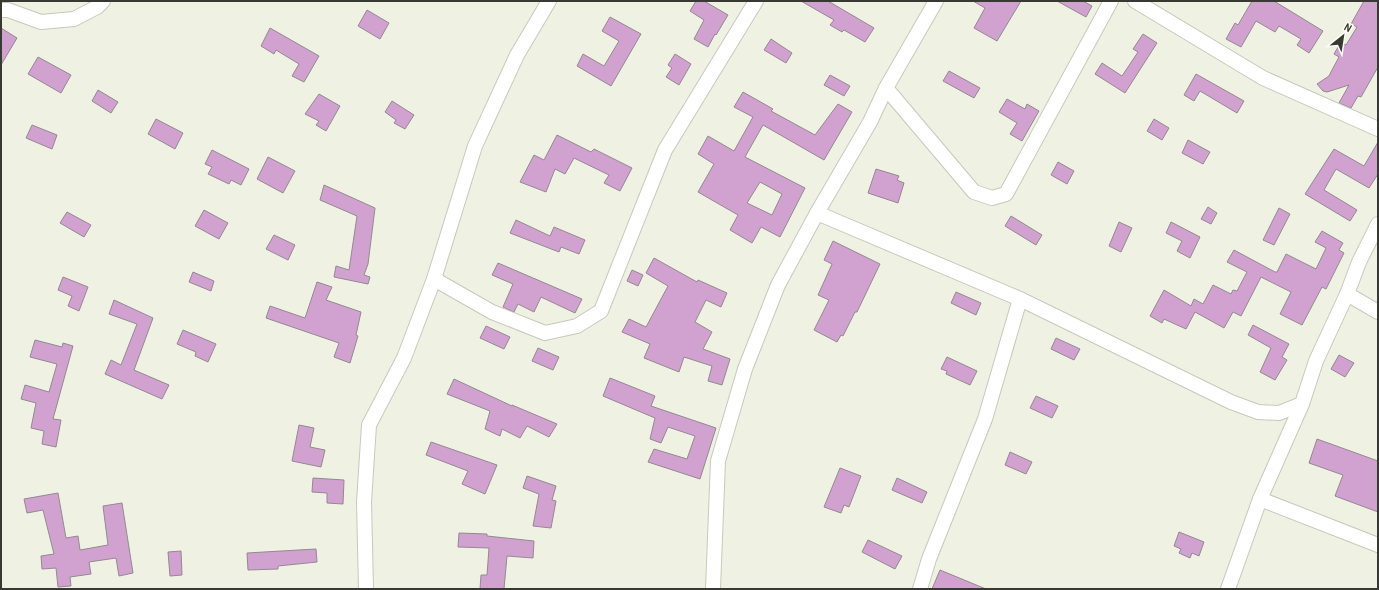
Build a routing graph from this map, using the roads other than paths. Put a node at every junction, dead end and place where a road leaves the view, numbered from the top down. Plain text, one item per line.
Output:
1 (103, 1) edge
2 (549, 1) edge
3 (756, 1) edge
4 (936, 1) edge
5 (1111, 1) edge
6 (1135, 1) edge
7 (1, 10) edge
8 (886, 88) junction
9 (1378, 129) edge
10 (816, 213) junction
11 (1378, 224) edge
12 (434, 278) junction
13 (1347, 294) junction
14 (1020, 299) junction
15 (1378, 312) edge
16 (1302, 404) junction
17 (1260, 499) junction
18 (1378, 545) edge
19 (366, 589) edge
20 (713, 589) edge
21 (920, 589) edge
22 (1228, 589) edge

1 - 7 street
2 - 12 street
3 - 12 street
4 - 8 street
5 - 8 street
6 - 9 street
8 - 10 street
10 - 14 street
10 - 20 street
11 - 13 street
12 - 19 street
13 - 15 street
13 - 16 street
14 - 16 street
14 - 21 street
16 - 17 street
17 - 18 street
17 - 22 street

